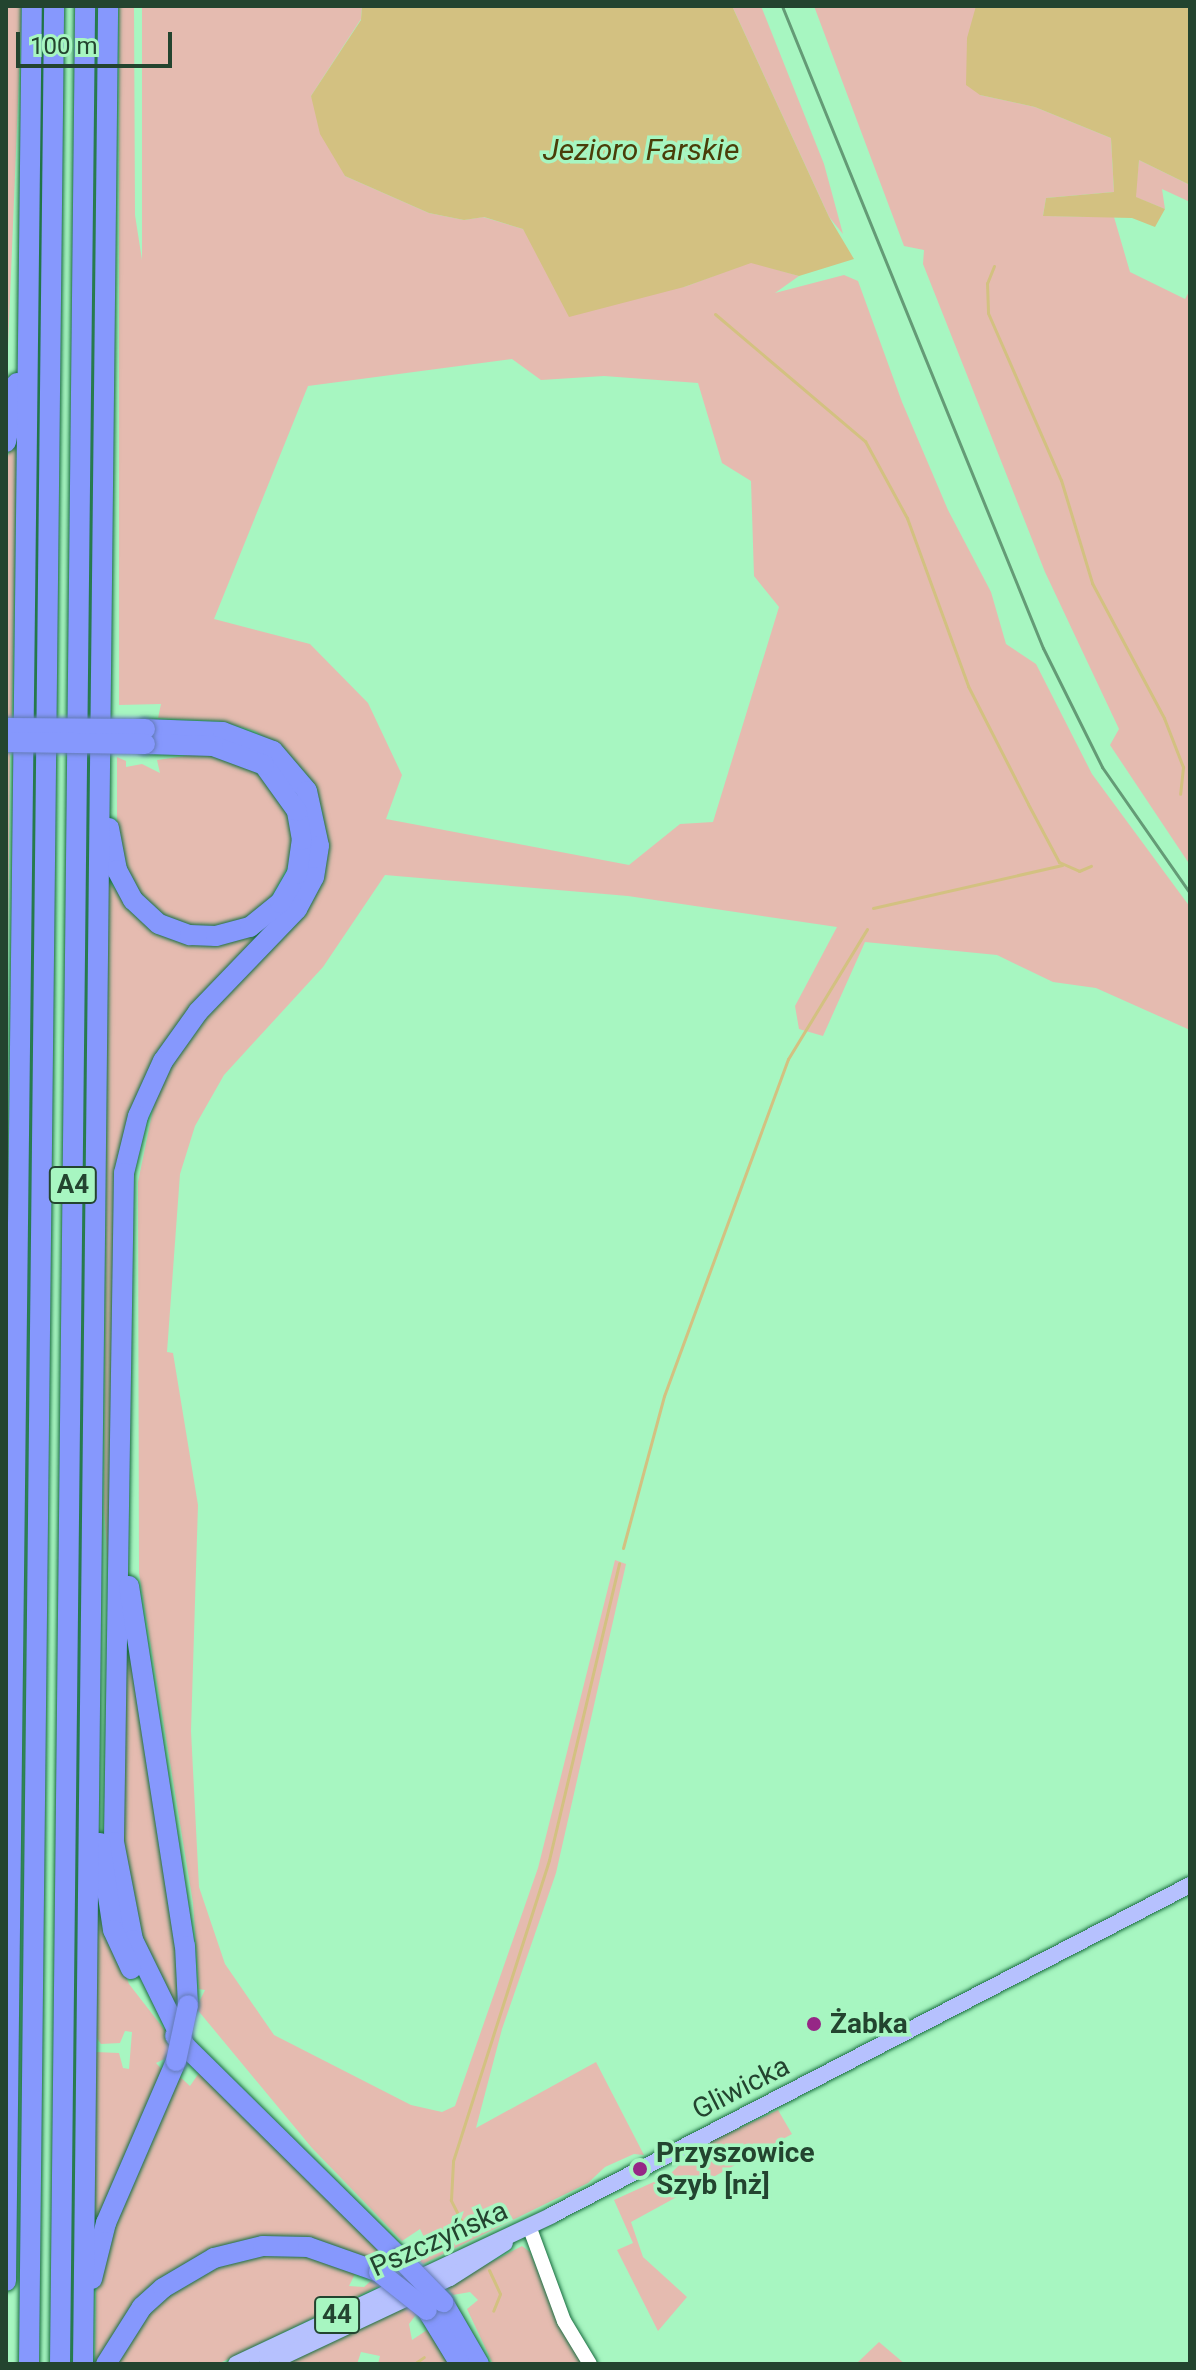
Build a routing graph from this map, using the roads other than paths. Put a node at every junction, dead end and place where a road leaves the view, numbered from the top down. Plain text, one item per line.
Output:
1 (32, 6) edge
2 (54, 6) edge
3 (85, 6) edge
4 (108, 6) edge
5 (27, 304) junction
6 (6, 442) edge
7 (6, 728) edge
8 (145, 736) junction
9 (6, 742) edge
10 (100, 756) junction
11 (19, 1120) junction
12 (6, 1222) edge
13 (120, 1503) junction
14 (90, 1719) junction
15 (1190, 1885) edge
16 (7, 2028) edge
17 (182, 2055) junction
18 (529, 2226) junction
19 (6, 2281) edge
20 (435, 2306) junction
21 (83, 2318) junction
22 (29, 2364) edge
23 (60, 2364) edge
24 (83, 2364) edge
25 (106, 2364) edge
26 (236, 2364) edge
27 (267, 2364) edge
28 (460, 2364) edge
29 (479, 2364) edge
30 (590, 2364) edge

1 - 5 highway
2 - 22 highway, A4
3 - 23 highway, A4
4 - 10 highway
5 - 6 highway
5 - 11 highway
7 - 8 highway, bridge
8 - 9 highway, bridge
8 - 10 highway
8 - 13 highway
10 - 14 highway
11 - 12 highway
11 - 16 highway
13 - 17 highway, bridge
13 - 17 highway
14 - 17 highway
14 - 21 highway
15 - 18 main road, Gliwicka / 44
16 - 19 highway
17 - 20 highway, bridge
17 - 21 highway
18 - 26 main road, Pszczyńska / 44
18 - 27 main road, Pszczyńska / 44
18 - 30 street
20 - 25 highway, bridge
20 - 28 highway
20 - 29 highway
21 - 24 highway

